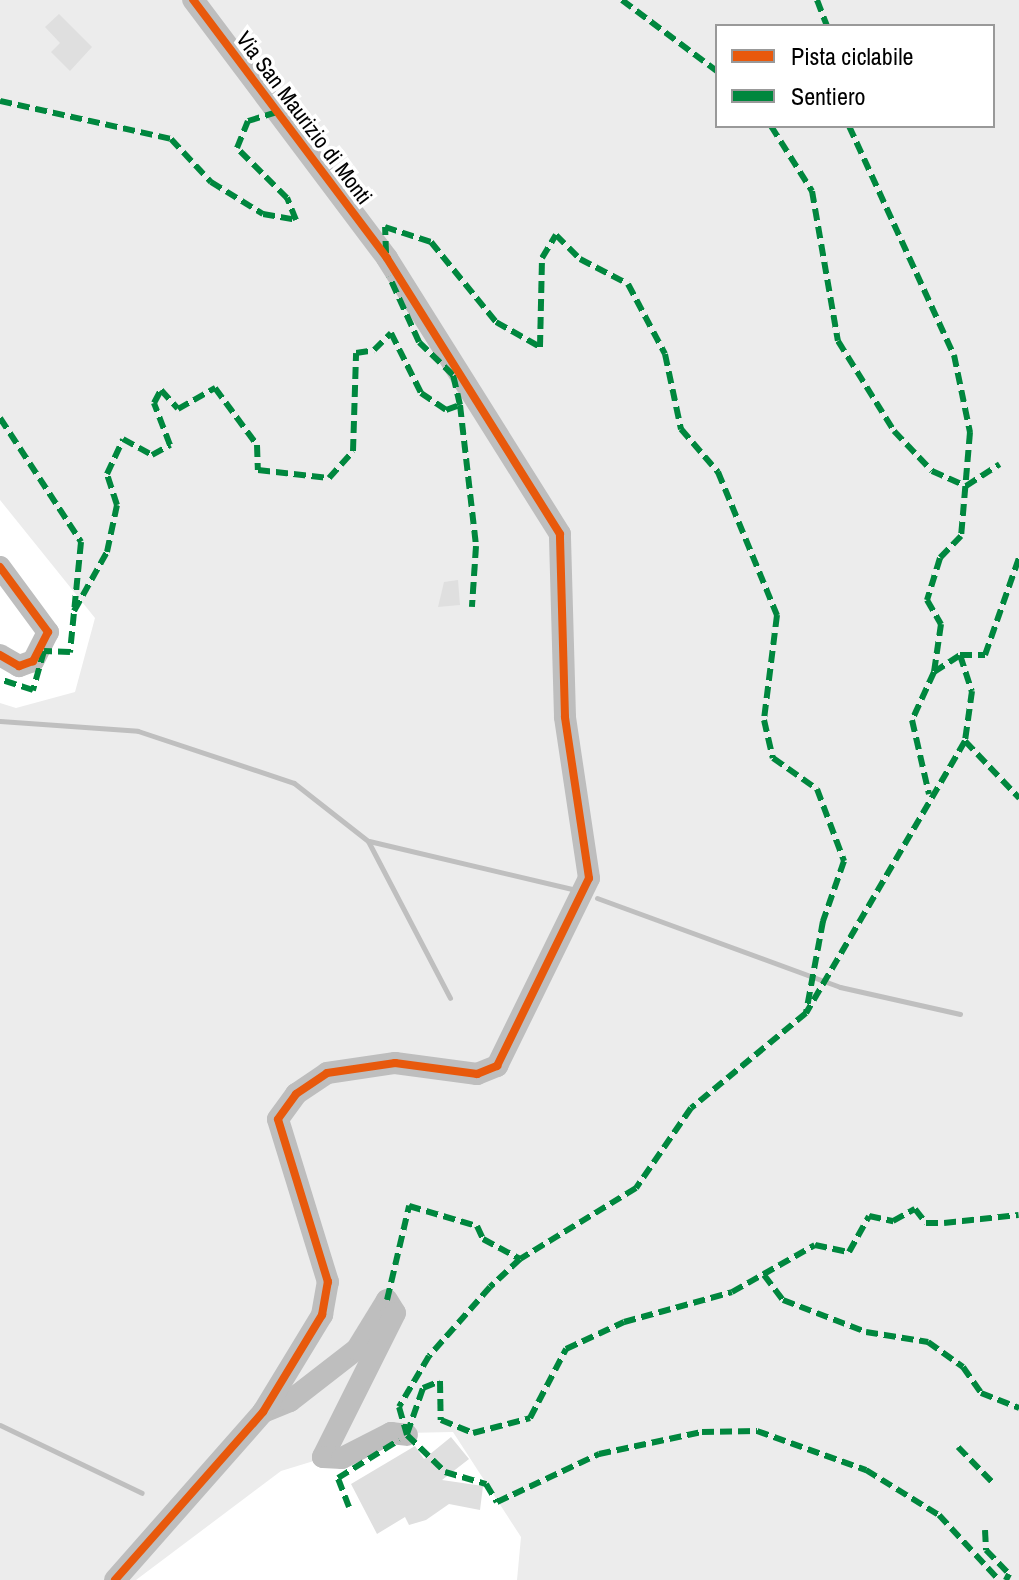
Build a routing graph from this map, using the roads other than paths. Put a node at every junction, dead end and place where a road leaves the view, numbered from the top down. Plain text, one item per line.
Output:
1 (193, 0) edge
2 (0, 567) edge
3 (0, 655) edge
4 (263, 1412) junction
5 (407, 1435) dead end
6 (115, 1580) edge

1 - 4 street, Via San Maurizio di Monti
2 - 3 street
4 - 5 street
4 - 6 street

